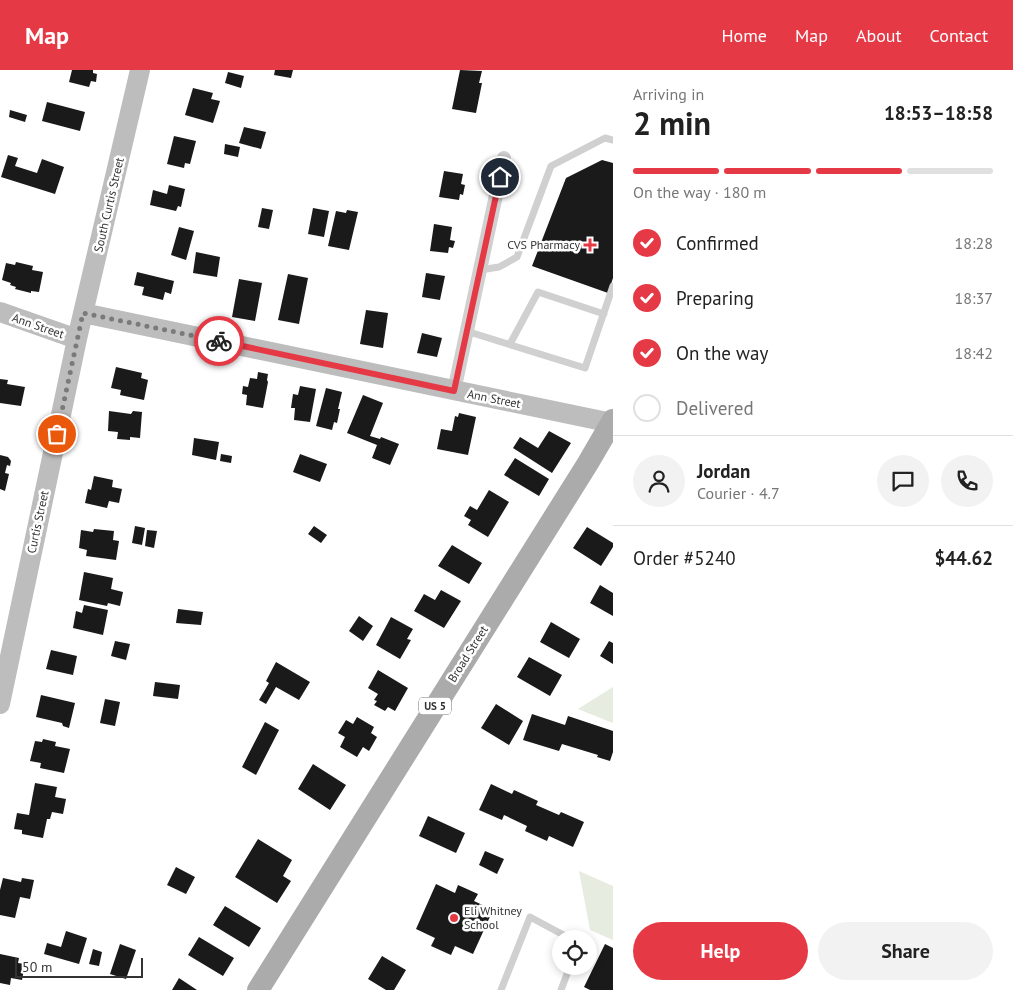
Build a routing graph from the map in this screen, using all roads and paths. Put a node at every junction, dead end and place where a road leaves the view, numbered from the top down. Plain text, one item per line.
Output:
1 (140, 70) edge
2 (613, 140) edge
3 (504, 158) dead end
4 (479, 270) junction
5 (613, 286) edge
6 (0, 312) edge
7 (83, 313) junction
8 (604, 314) junction
9 (466, 331) junction
10 (77, 339) junction
11 (510, 344) junction
12 (454, 391) junction
13 (612, 421) edge
14 (0, 704) edge
15 (554, 930) edge
16 (567, 975) edge
17 (258, 990) edge
18 (501, 990) edge
19 (561, 990) edge

1 - 7 main road, South Curtis Street
2 - 4 lane
3 - 4 street
4 - 9 street
5 - 8 lane
6 - 10 main road, Ann Street
7 - 10 main road, South Curtis Street
7 - 12 main road, Ann Street
8 - 11 lane
8 - 11 lane
9 - 11 lane
9 - 12 street
10 - 14 main road, Curtis Street
12 - 13 main road, Ann Street
13 - 17 main road, Broad Street / US 5
15 - 18 lane
16 - 19 lane

